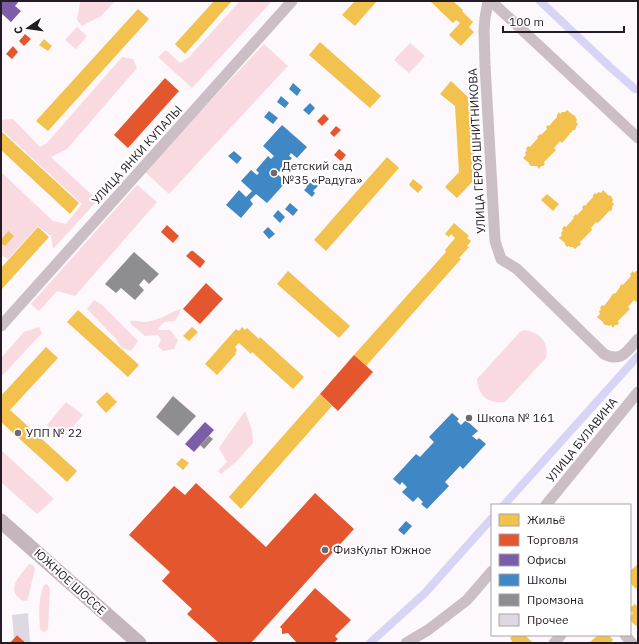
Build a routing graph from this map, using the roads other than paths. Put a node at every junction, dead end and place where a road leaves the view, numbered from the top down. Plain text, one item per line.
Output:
1 (292, 1) edge
2 (490, 1) edge
3 (638, 138) edge
4 (1, 326) edge
5 (638, 339) edge
6 (638, 392) edge
7 (547, 504) edge
8 (1, 521) edge
9 (491, 571) edge
10 (139, 643) edge
11 (406, 643) edge

1 - 4 street, УЛИЦА ЯНКИ КУПАЛЫ
2 - 3 street, УЛИЦА ГЕРОЯ ШНИТНИКОВА
2 - 5 street, УЛИЦА ГЕРОЯ ШНИТНИКОВА
6 - 7 street, УЛИЦА БУЛАВИНА
8 - 10 main road, ЮЖНОЕ ШОССЕ
9 - 11 street

